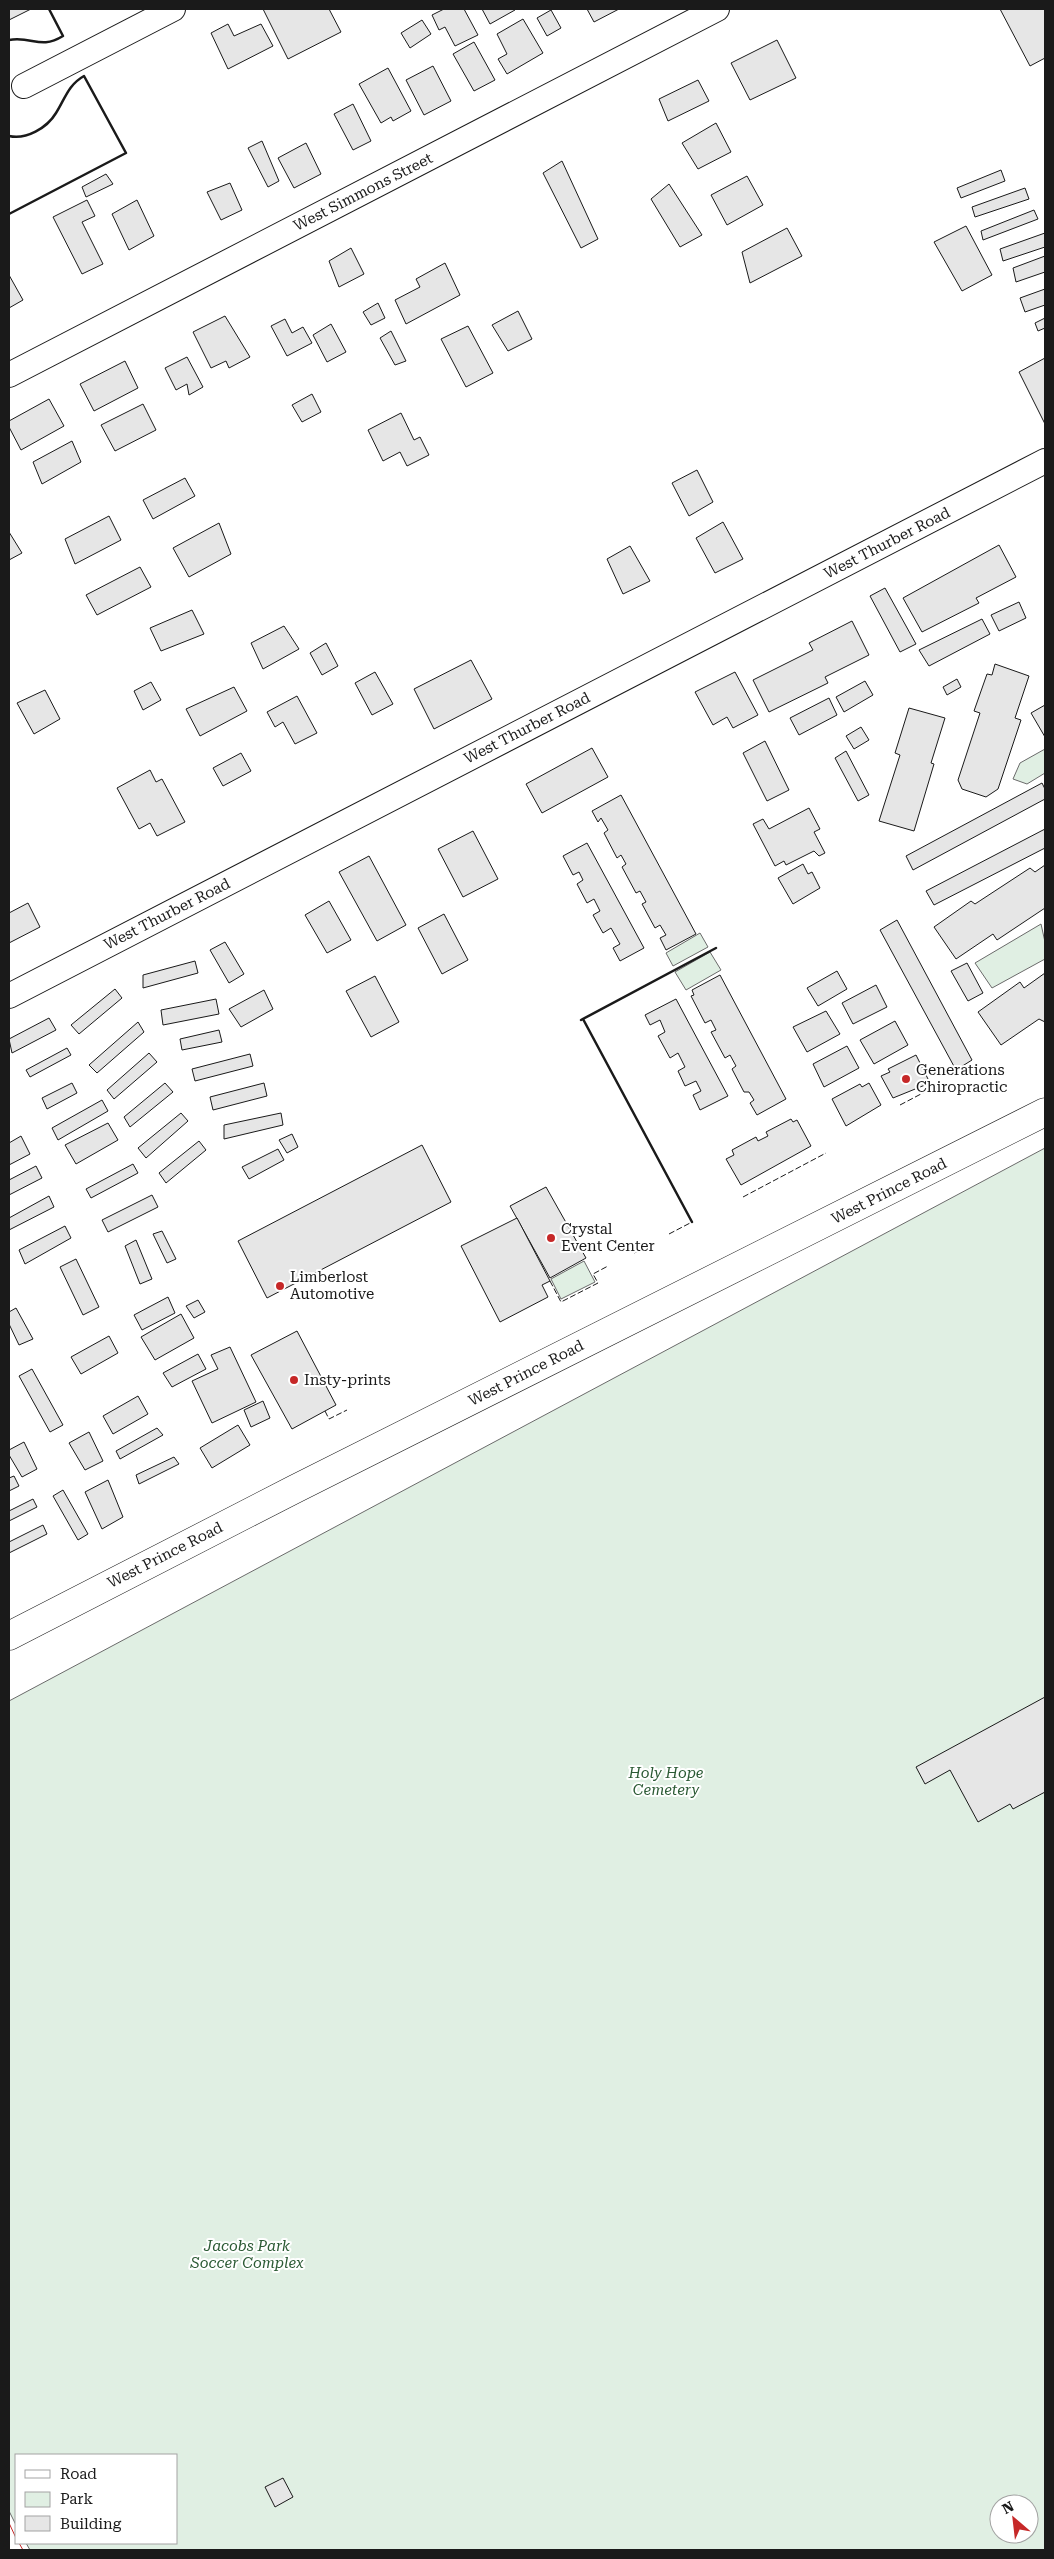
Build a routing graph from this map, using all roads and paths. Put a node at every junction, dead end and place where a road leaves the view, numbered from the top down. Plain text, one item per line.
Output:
1 (173, 9) edge
2 (717, 9) edge
3 (24, 86) dead end
4 (9, 375) edge
5 (1045, 461) edge
6 (9, 996) edge
7 (1045, 1112) edge
8 (9, 1636) edge

1 - 3 street
2 - 4 street, West Simmons Street
5 - 6 street, West Thurber Road
7 - 8 main road, West Prince Road

